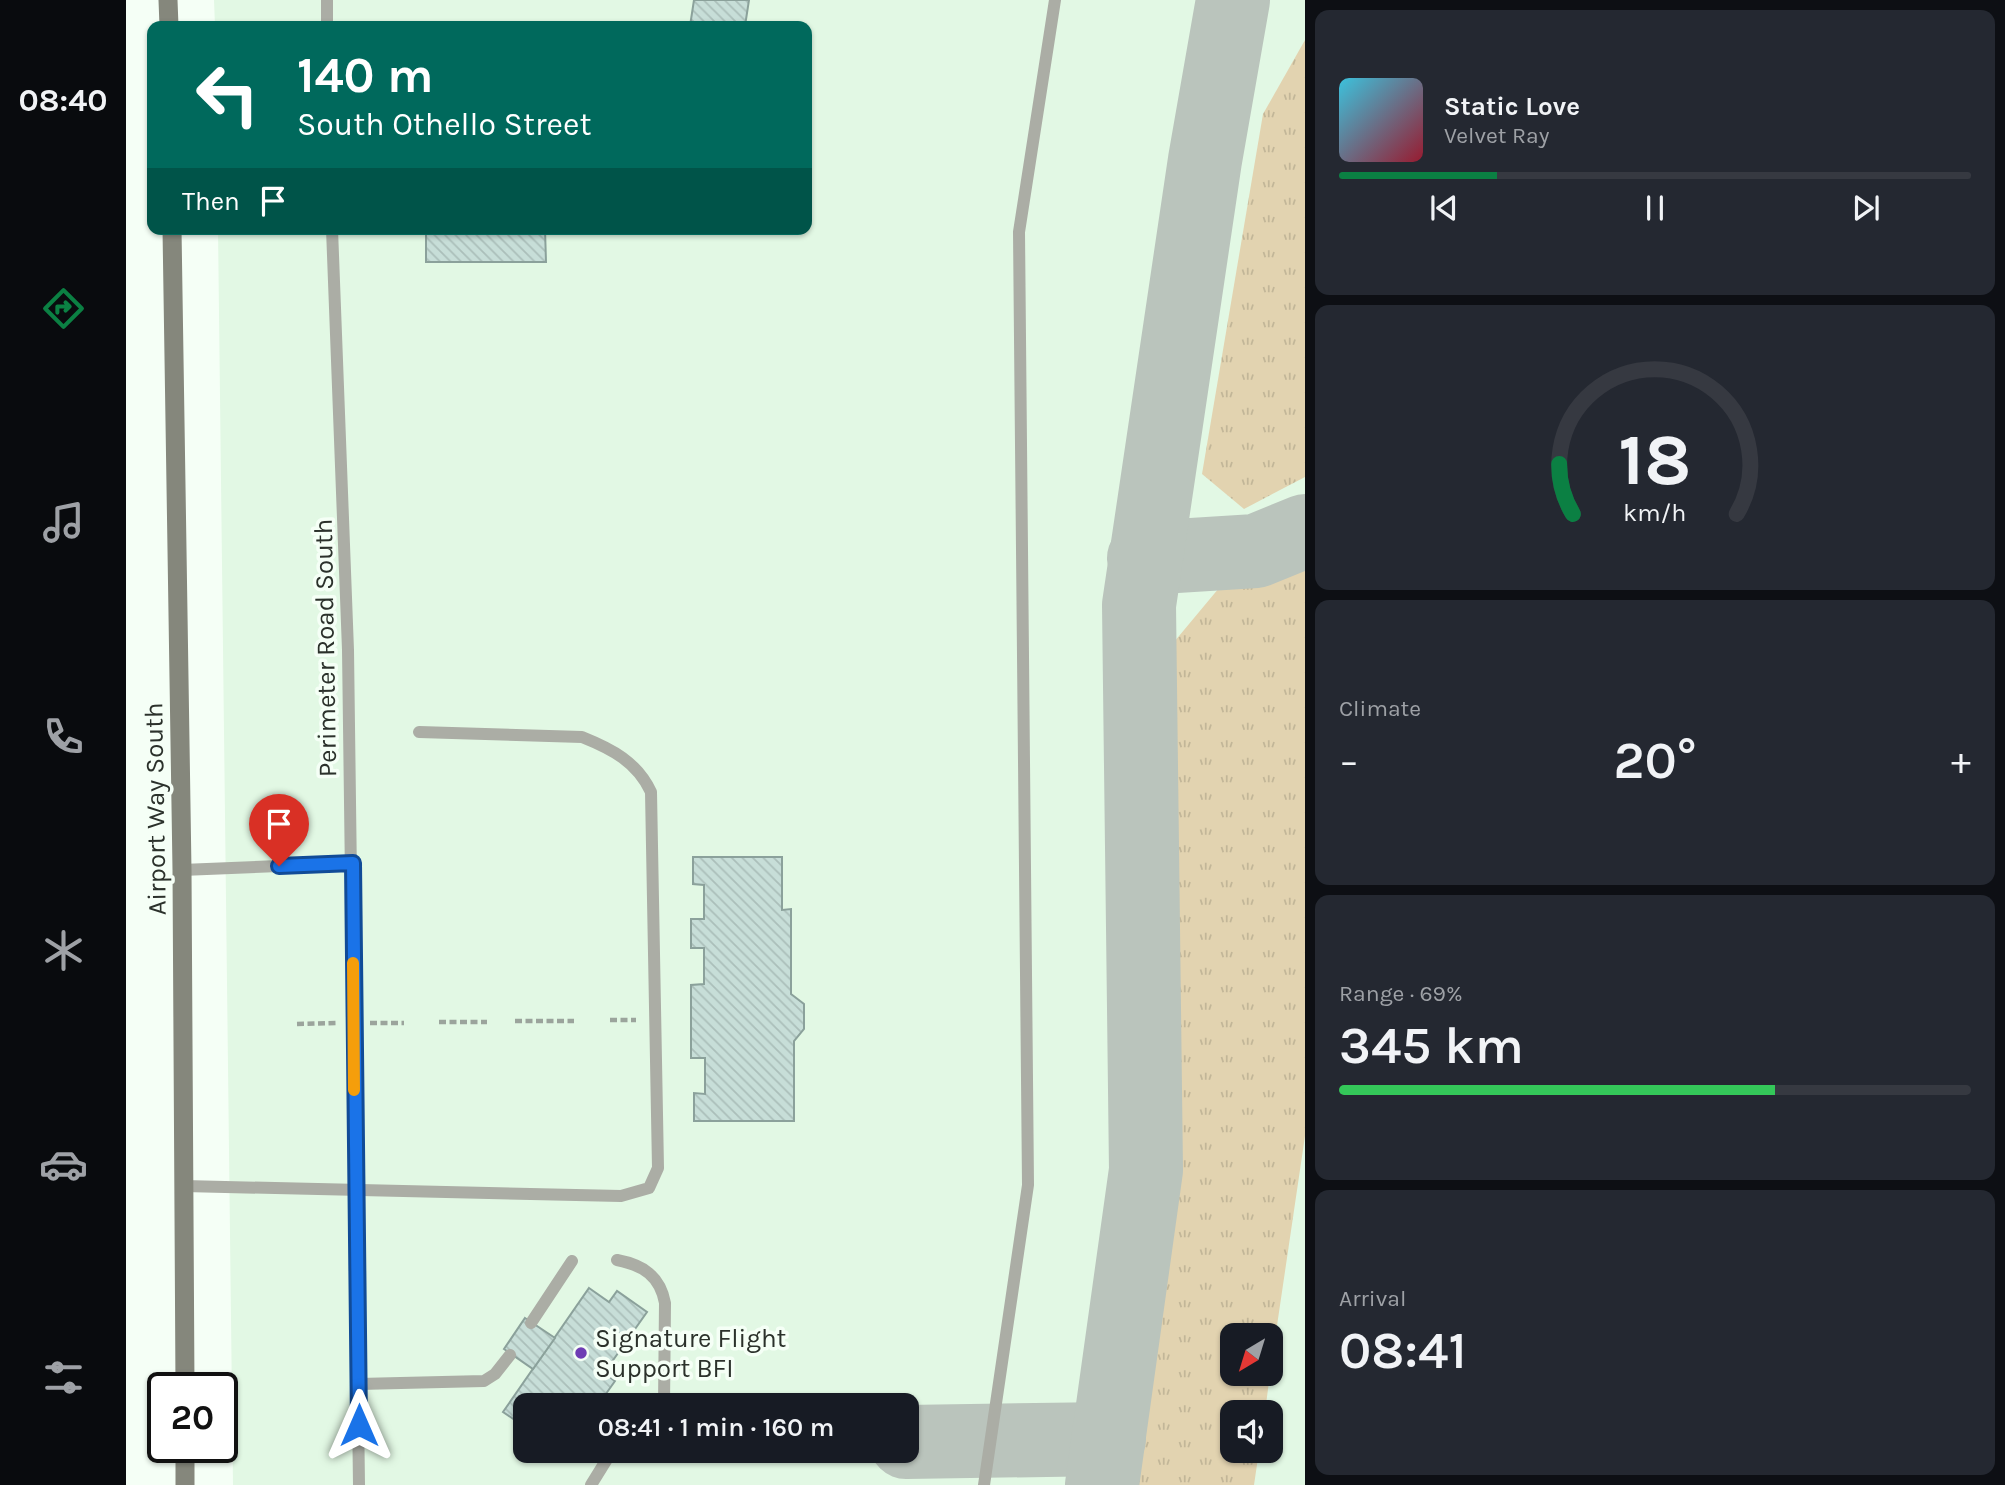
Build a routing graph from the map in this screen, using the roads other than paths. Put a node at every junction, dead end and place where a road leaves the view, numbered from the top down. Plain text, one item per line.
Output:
1 (168, 0) edge
2 (327, 0) edge
3 (1055, 0) edge
4 (169, 21) edge
5 (327, 21) edge
6 (172, 235) edge
7 (332, 235) edge
8 (419, 733) dead end
9 (353, 863) junction
10 (182, 870) junction
11 (184, 1186) junction
12 (356, 1189) junction
13 (617, 1259) dead end
14 (572, 1261) dead end
15 (531, 1323) dead end
16 (510, 1355) dead end
17 (185, 1372) edge
18 (359, 1384) junction
19 (664, 1393) edge
20 (185, 1463) edge
21 (605, 1463) edge
22 (185, 1485) edge
23 (359, 1485) edge
24 (591, 1485) edge
25 (984, 1485) edge

1 - 4 main road
2 - 5 lane
3 - 25 lane
6 - 10 main road, Airport Way South
7 - 9 lane, Perimeter Road South
8 - 12 lane
9 - 10 lane
9 - 12 lane, Perimeter Road South
10 - 11 main road, Airport Way South
11 - 12 lane
11 - 17 main road, Airport Way South
12 - 18 lane, Perimeter Road South
13 - 19 lane
14 - 15 lane
16 - 18 lane
18 - 23 lane, Perimeter Road South
20 - 22 main road
21 - 24 lane

